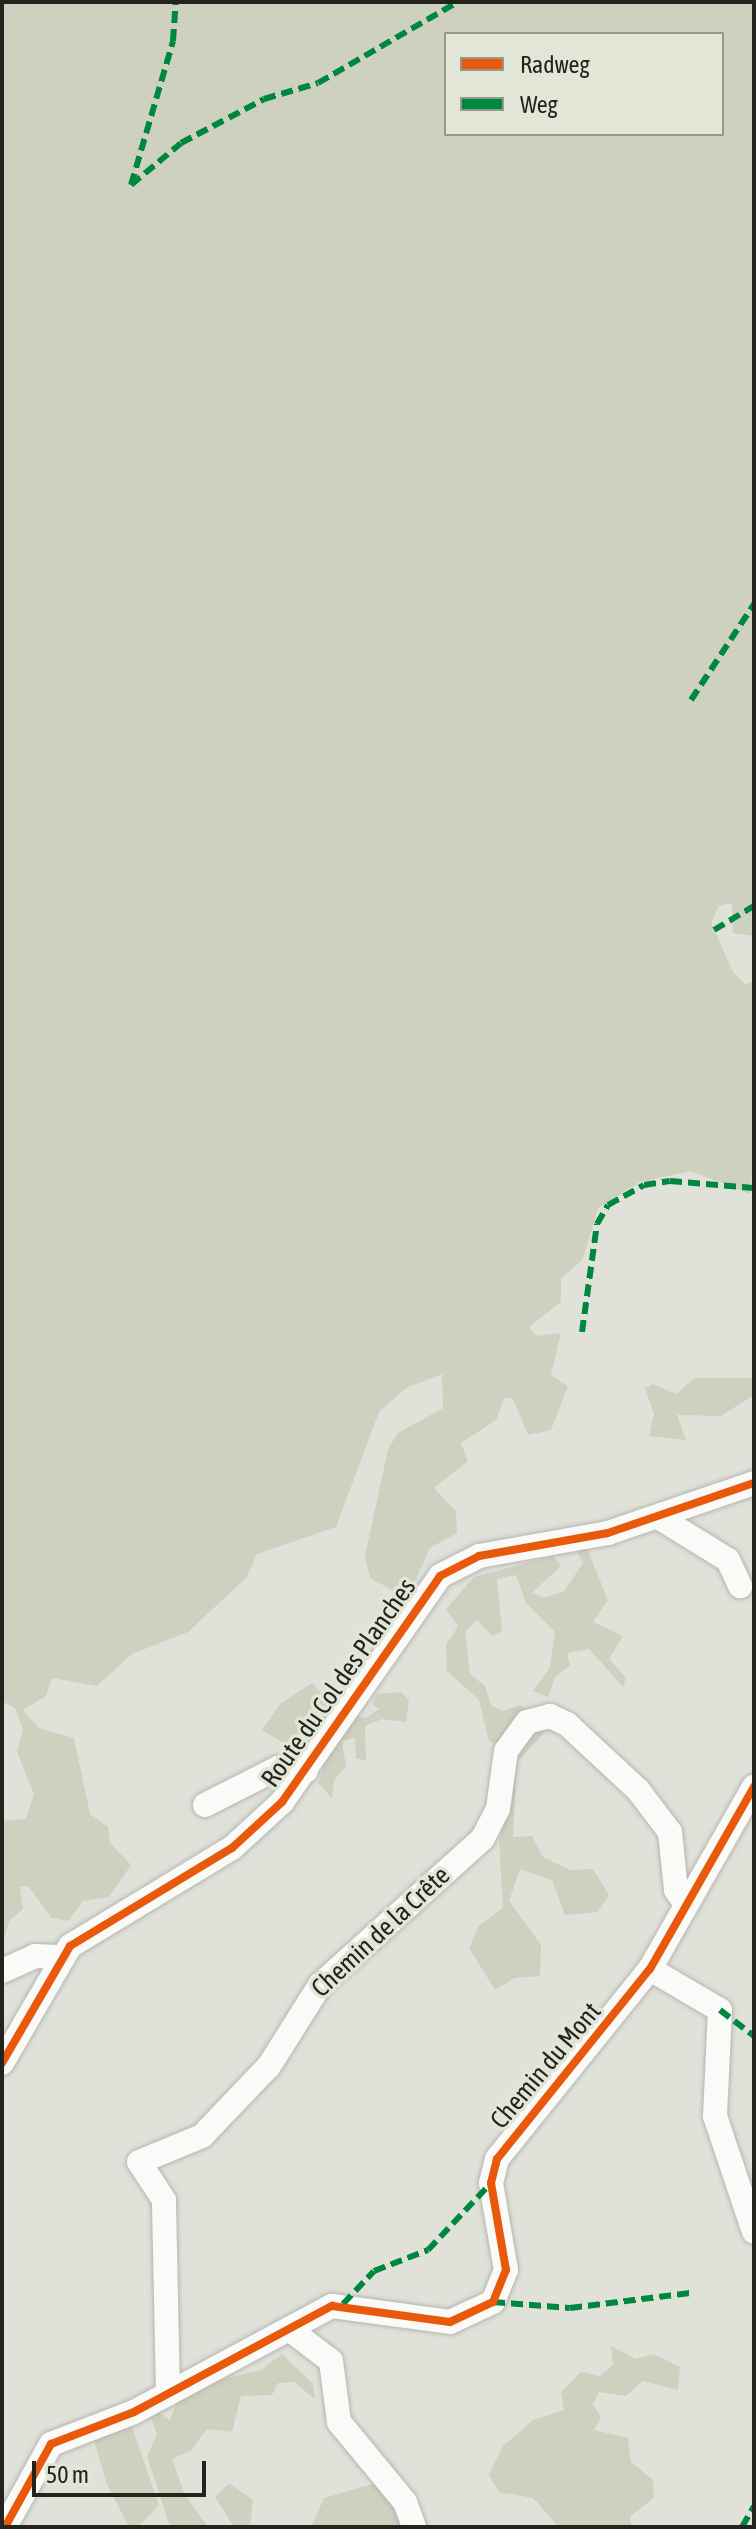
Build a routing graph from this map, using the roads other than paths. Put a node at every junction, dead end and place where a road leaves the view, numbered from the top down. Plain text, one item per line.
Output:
1 (753, 1488) edge
2 (660, 1518) junction
3 (740, 1586) dead end
4 (306, 1771) junction
5 (754, 1787) edge
6 (205, 1805) dead end
7 (685, 1903) junction
8 (60, 1957) junction
9 (650, 1969) junction
10 (2, 1971) edge
11 (2, 2063) edge
12 (754, 2232) edge
13 (289, 2329) junction
14 (168, 2394) junction
15 (5, 2527) edge
16 (414, 2527) edge

1 - 2 street, Route du Col des Planches
2 - 3 street
2 - 4 street, Route du Col des Planches
4 - 6 street
4 - 8 street, Route du Col des Planches
5 - 7 street, Chemin du Mont
7 - 9 street, Chemin du Mont
7 - 14 street, Chemin de la Crête
8 - 10 street
8 - 11 street, Route du Col des Planches
9 - 12 street
9 - 13 street, Chemin du Mont
13 - 14 street, Chemin du Mont
13 - 16 street
14 - 15 street, Chemin du Mont

